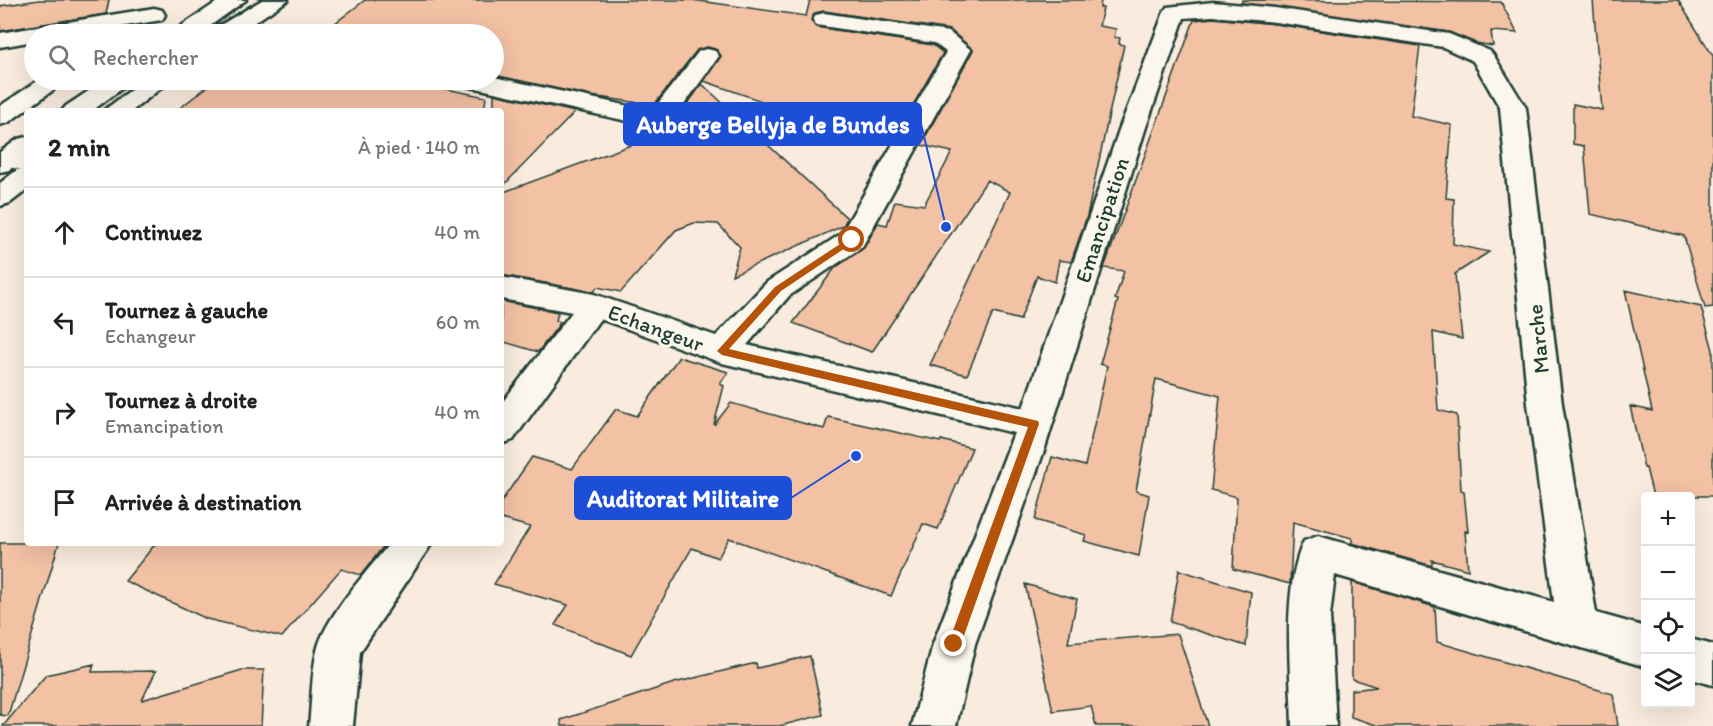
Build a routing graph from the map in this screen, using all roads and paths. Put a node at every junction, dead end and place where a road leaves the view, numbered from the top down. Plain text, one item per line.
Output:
1 (235, 0) edge
2 (277, 0) edge
3 (824, 20) dead end
4 (86, 24) edge
5 (139, 24) edge
6 (200, 24) edge
7 (238, 24) edge
8 (24, 36) edge
9 (0, 40) edge
10 (707, 56) dead end
11 (1482, 56) joint
12 (504, 87) edge
13 (40, 90) edge
14 (106, 90) edge
15 (145, 90) edge
16 (79, 108) edge
17 (120, 108) edge
18 (0, 117) edge
19 (18, 161) edge
20 (0, 197) edge
21 (504, 289) edge
22 (594, 305) junction
23 (722, 351) junction
24 (1034, 424) junction
25 (504, 426) edge
26 (411, 546) edge
27 (1578, 629) junction
28 (1641, 646) edge
29 (1695, 660) edge
30 (1713, 665) edge
31 (331, 726) edge
32 (934, 726) edge
33 (1314, 726) edge

1 - 6 main road
2 - 7 main road
3 - 23 main road
4 - 5 main road
8 - 9 main road
10 - 12 main road
11 - 24 main road, Emancipation
11 - 27 main road, Marche
13 - 18 main road
14 - 16 main road
15 - 17 main road
19 - 20 main road
21 - 22 main road, Echangeur
22 - 23 main road, Echangeur
22 - 25 main road, Echangeur
23 - 24 main road, Echangeur
24 - 32 main road, Emancipation
26 - 31 main road
27 - 28 main road
27 - 33 main road
29 - 30 main road

